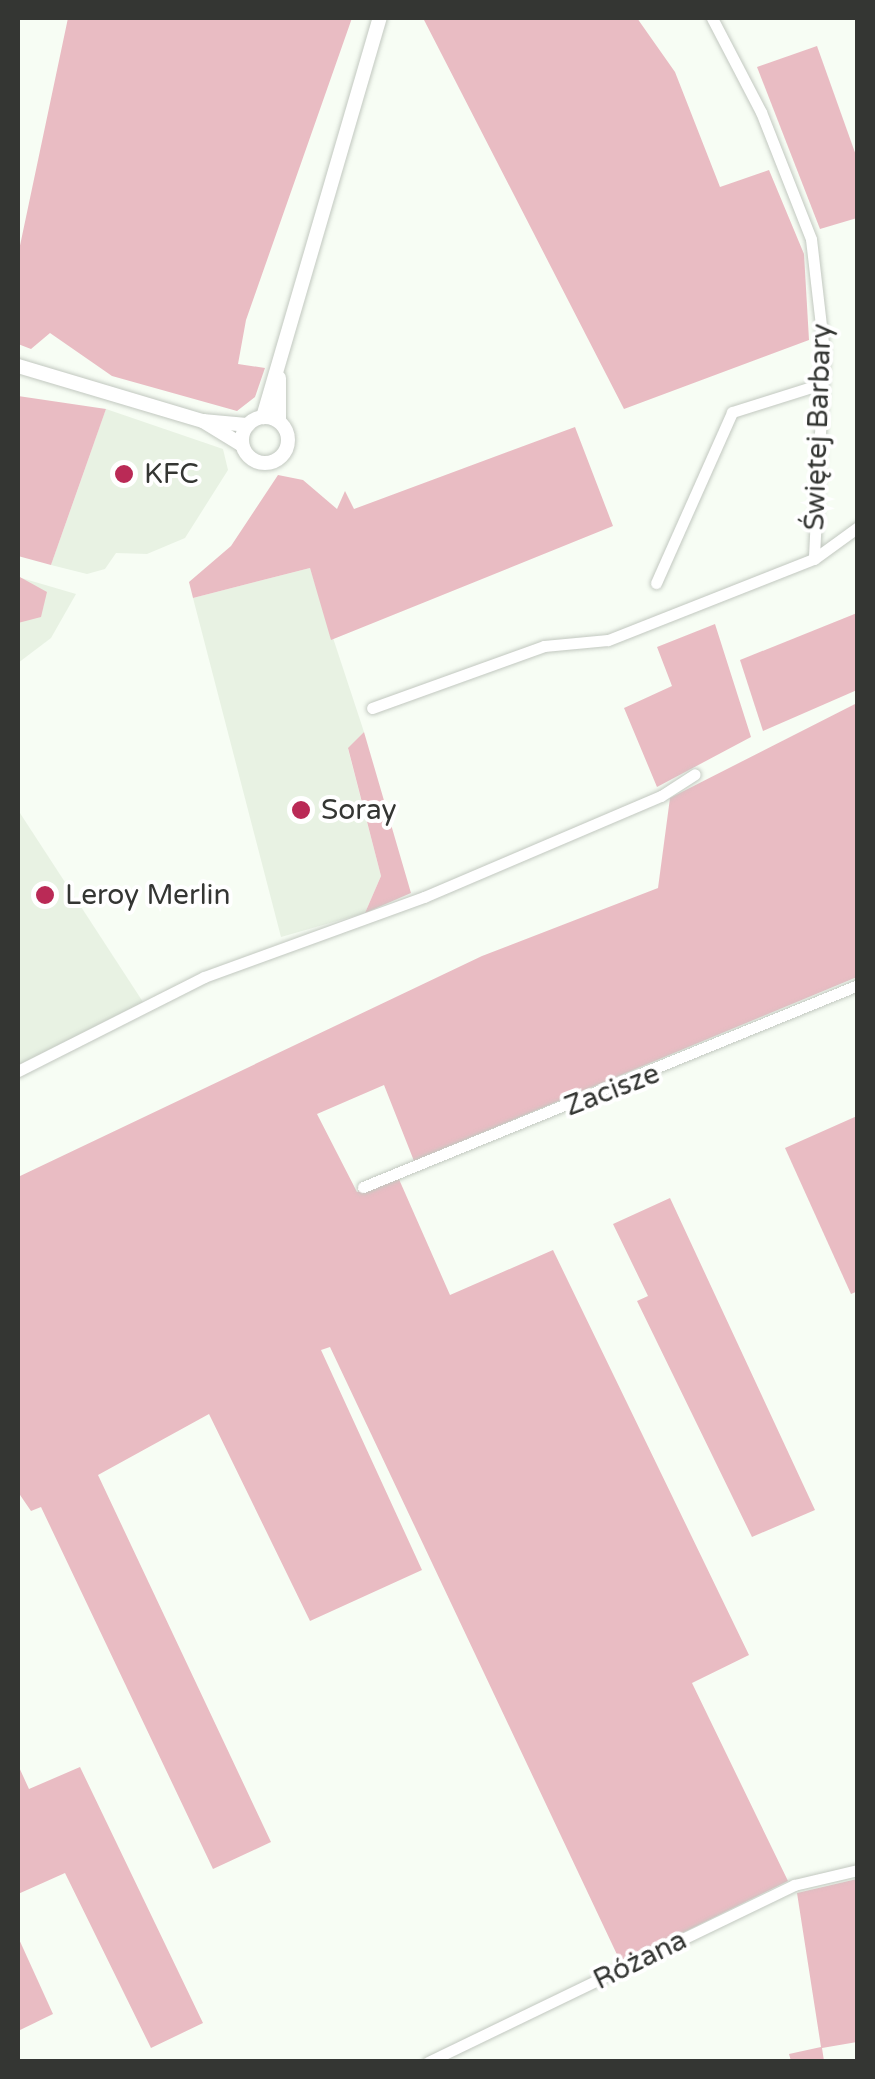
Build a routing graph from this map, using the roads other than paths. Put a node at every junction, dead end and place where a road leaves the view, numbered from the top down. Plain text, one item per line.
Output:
1 (380, 18) edge
2 (712, 18) edge
3 (18, 366) edge
4 (279, 378) junction
5 (820, 384) junction
6 (263, 417) junction
7 (203, 421) junction
8 (279, 421) junction
9 (248, 425) junction
10 (242, 445) junction
11 (858, 526) edge
12 (814, 559) junction
13 (656, 583) dead end
14 (372, 708) dead end
15 (695, 774) dead end
16 (858, 986) edge
17 (18, 1071) edge
18 (362, 1186) dead end
19 (858, 1870) edge
20 (428, 2062) edge

1 - 4 street
2 - 5 street, Świętej Barbary
3 - 7 street
4 - 6 street
4 - 8 street
5 - 12 street, Świętej Barbary
5 - 13 street
6 - 8 street
6 - 9 street
7 - 9 street
7 - 10 street
8 - 10 street
9 - 10 street
11 - 12 street, Świętej Barbary
12 - 14 street, Świętej Barbary
15 - 17 street
16 - 18 street, Zacisze
19 - 20 street, Różana

